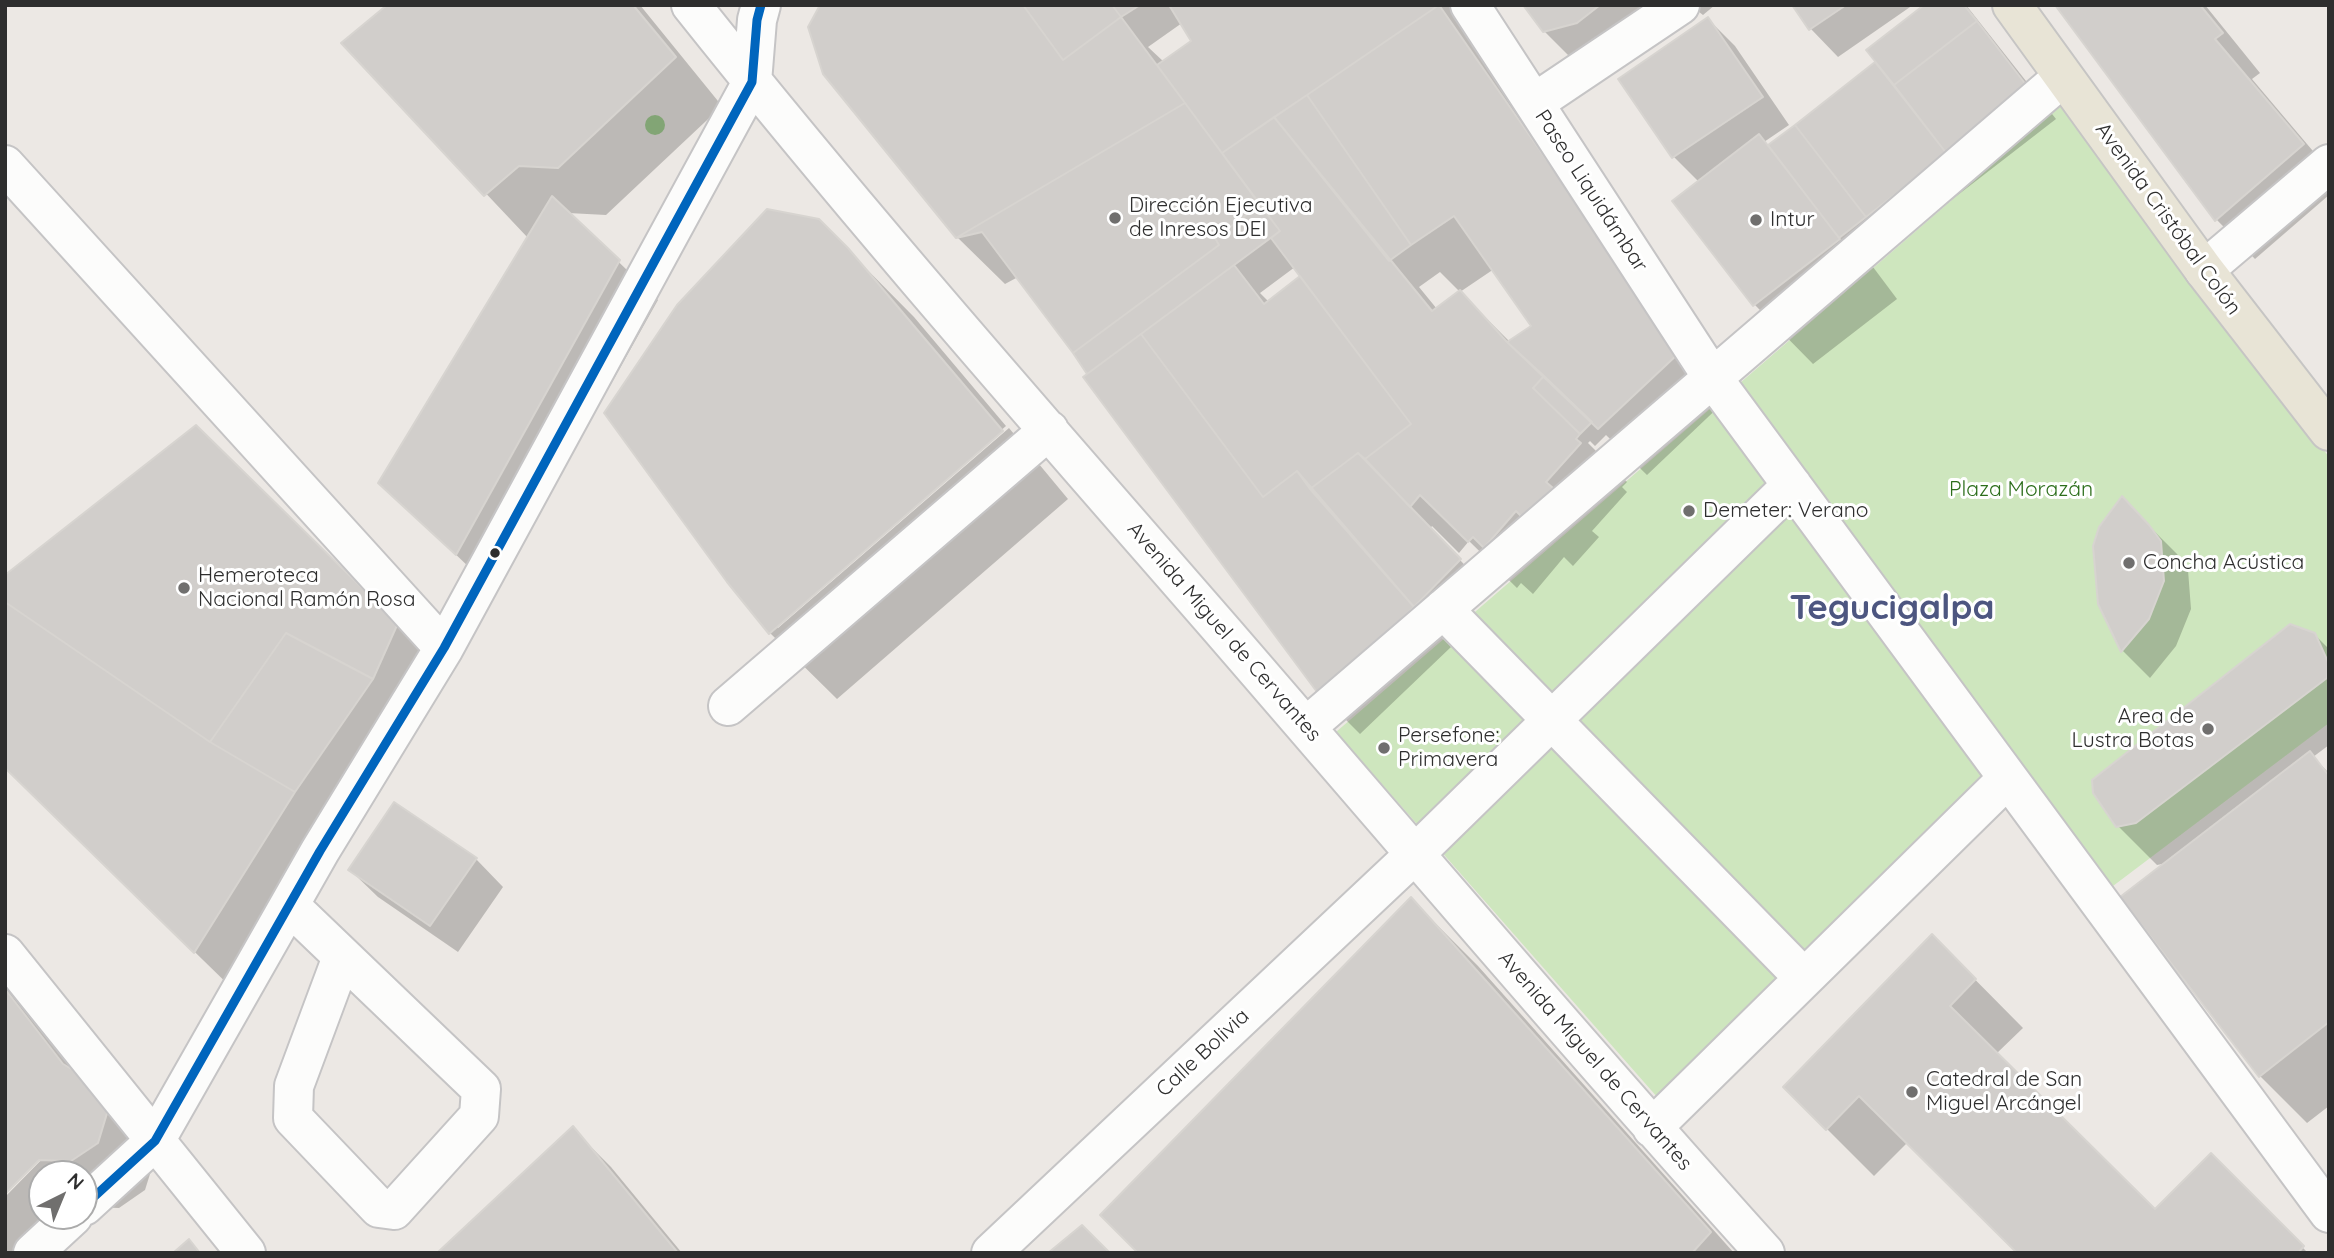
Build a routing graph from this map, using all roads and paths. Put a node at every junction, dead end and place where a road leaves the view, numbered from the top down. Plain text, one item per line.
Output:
1 (691, 5) edge
2 (761, 5) edge
3 (1470, 5) edge
4 (1680, 5) edge
5 (2012, 5) edge
6 (2063, 76) junction
7 (752, 82) junction
8 (1534, 103) junction
9 (2329, 164) edge
10 (5, 165) edge
11 (2204, 270) junction
12 (1712, 377) junction
13 (1049, 430) junction
14 (2329, 431) edge
15 (1792, 485) junction
16 (1443, 609) junction
17 (444, 648) junction
18 (728, 706) dead end
19 (1551, 720) junction
20 (1306, 727) junction
21 (2008, 778) junction
22 (1415, 854) junction
23 (290, 906) junction
24 (5, 954) edge
25 (342, 957) junction
26 (1804, 978) junction
27 (1652, 1128) junction
28 (155, 1140) junction
29 (98, 1193) edge
30 (2329, 1213) edge
31 (58, 1230) edge
32 (33, 1253) edge
33 (246, 1253) edge
34 (990, 1253) edge
35 (1765, 1253) edge

1 - 7 street, Avenida Miguel de Cervantes
2 - 7 street
3 - 8 street, Paseo Liquidámbar
4 - 8 street
5 - 6 main road, Avenida Cristóbal Colón
6 - 11 main road, Avenida Cristóbal Colón
6 - 12 street
7 - 13 street, Avenida Miguel de Cervantes
7 - 17 street
8 - 12 street, Paseo Liquidámbar
9 - 11 street
10 - 17 street
11 - 14 main road, Avenida Cristóbal Colón
12 - 15 street, Paseo Liquidámbar
12 - 16 street
13 - 18 street
13 - 20 street, Avenida Miguel de Cervantes
15 - 19 street, Calle Bolivia
15 - 21 street, Paseo Liquidámbar
16 - 19 street
16 - 20 street
17 - 23 street
19 - 22 street, Calle Bolivia
19 - 26 street
20 - 22 street, Avenida Miguel de Cervantes
21 - 26 street
21 - 30 street, Paseo Liquidámbar
22 - 27 street, Avenida Miguel de Cervantes
22 - 34 street, Calle Bolivia
23 - 25 street
23 - 28 street
24 - 28 street
25 - 25 street
26 - 27 street
27 - 35 street, Avenida Miguel de Cervantes
28 - 29 street
28 - 33 street
31 - 32 street

